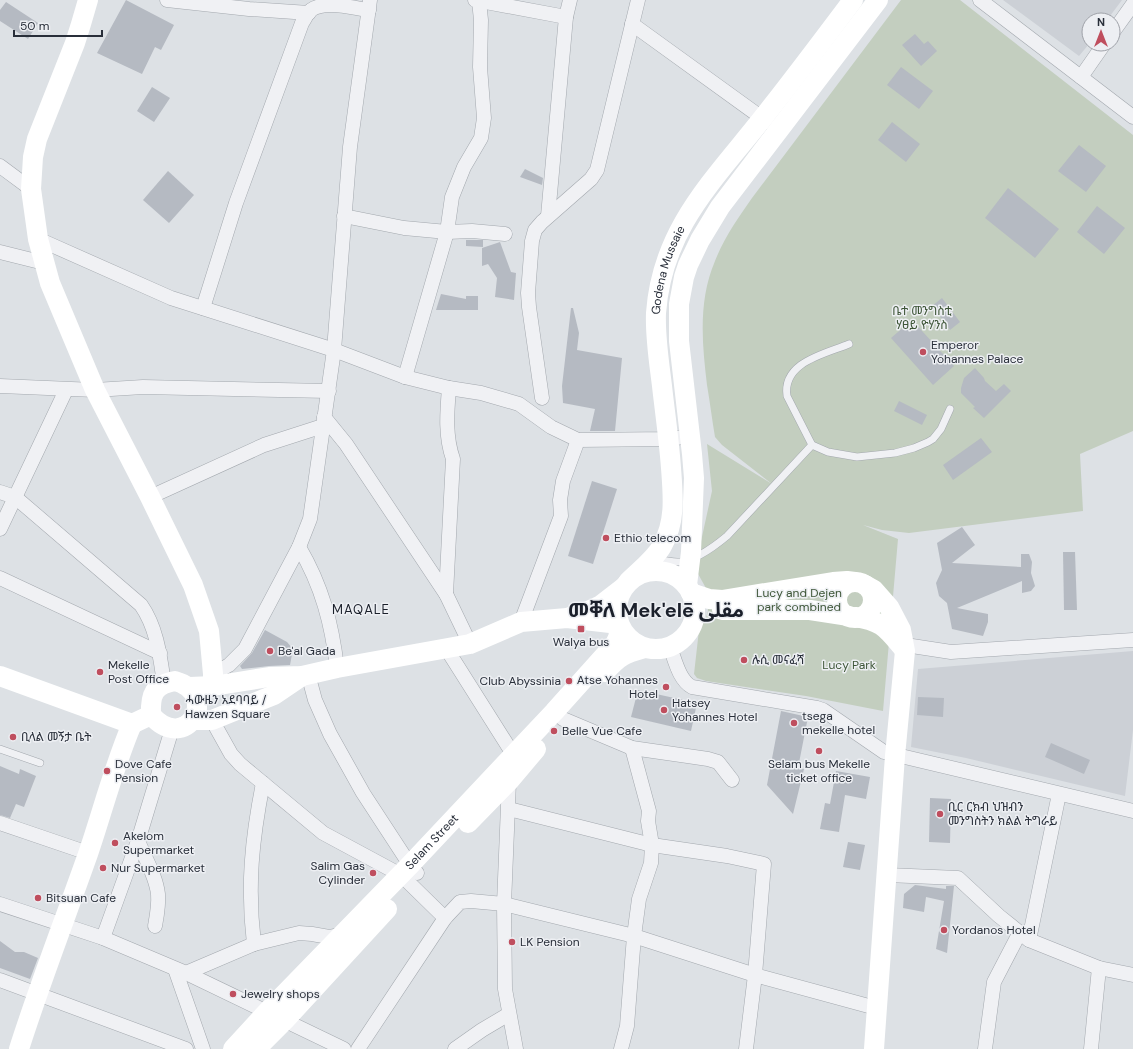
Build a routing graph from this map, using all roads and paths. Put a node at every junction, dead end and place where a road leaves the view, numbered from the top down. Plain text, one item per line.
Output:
1 (88, 0) edge
2 (166, 0) edge
3 (477, 0) edge
4 (570, 0) edge
5 (638, 0) edge
6 (853, 0) edge
7 (878, 0) edge
8 (980, 0) edge
9 (1133, 4) edge
10 (370, 5) edge
11 (308, 13) junction
12 (566, 17) junction
13 (1121, 21) edge
14 (632, 24) junction
15 (1098, 52) edge
16 (1081, 77) junction
17 (1133, 117) edge
18 (763, 118) junction
19 (779, 130) junction
20 (0, 166) edge
21 (31, 189) junction
22 (344, 216) junction
23 (548, 216) junction
24 (447, 232) junction
25 (505, 234) dead end
26 (38, 239) junction
27 (0, 252) edge
28 (44, 263) junction
29 (203, 308) junction
30 (848, 344) dead end
31 (334, 350) junction
32 (405, 377) junction
33 (0, 386) edge
34 (449, 388) junction
35 (66, 390) junction
36 (95, 390) junction
37 (329, 391) junction
38 (542, 398) dead end
39 (950, 410) dead end
40 (324, 422) junction
41 (690, 436) junction
42 (669, 439) junction
43 (578, 440) junction
44 (812, 445) junction
45 (0, 492) edge
46 (15, 497) junction
47 (150, 497) junction
48 (0, 528) edge
49 (299, 547) junction
50 (652, 559) junction
51 (690, 559) junction
52 (0, 578) edge
53 (860, 583) junction
54 (625, 585) junction
55 (689, 589) junction
56 (446, 594) junction
57 (695, 616) junction
58 (852, 617) junction
59 (567, 618) junction
60 (521, 622) junction
61 (619, 625) junction
62 (1133, 640) edge
63 (470, 644) junction
64 (670, 647) junction
65 (903, 647) junction
66 (446, 648) junction
67 (645, 648) junction
68 (160, 653) junction
69 (337, 668) junction
70 (305, 675) junction
71 (0, 676) edge
72 (213, 680) junction
73 (164, 683) junction
74 (190, 687) junction
75 (151, 715) junction
76 (559, 715) junction
77 (202, 720) junction
78 (132, 724) junction
79 (172, 729) junction
80 (632, 748) junction
81 (0, 749) edge
82 (896, 756) junction
83 (520, 757) junction
84 (40, 763) dead end
85 (732, 780) dead end
86 (509, 781) junction
87 (264, 783) junction
88 (1059, 794) junction
89 (509, 810) junction
90 (1133, 811) edge
91 (0, 823) edge
92 (138, 841) junction
93 (652, 845) junction
94 (88, 853) junction
95 (410, 874) junction
96 (888, 875) junction
97 (0, 904) edge
98 (504, 904) junction
99 (445, 918) junction
100 (62, 925) junction
101 (155, 926) dead end
102 (345, 933) junction
103 (634, 936) junction
104 (1024, 937) junction
105 (103, 938) junction
106 (254, 944) junction
107 (1099, 968) junction
108 (181, 971) junction
109 (755, 975) junction
110 (1133, 975) edge
111 (0, 980) edge
112 (37, 994) junction
113 (876, 1008) junction
114 (267, 1012) junction
115 (509, 1014) junction
116 (285, 1020) junction
117 (19, 1049) edge
118 (186, 1049) edge
119 (203, 1049) edge
120 (233, 1049) edge
121 (256, 1049) edge
122 (344, 1049) edge
123 (358, 1049) edge
124 (454, 1049) edge
125 (516, 1049) edge
126 (621, 1049) edge
127 (746, 1049) edge
128 (874, 1049) edge
129 (986, 1049) edge
130 (1091, 1049) edge

1 - 21 street
2 - 11 street
3 - 12 street
3 - 24 street
4 - 12 street
5 - 14 street
6 - 18 street, Godena Mussaie
7 - 19 street, Godena Mussaie
8 - 16 street
9 - 13 street
10 - 11 street
10 - 22 street
11 - 29 street
12 - 23 street
14 - 18 street
14 - 23 street
15 - 16 street
16 - 17 street
18 - 19 street
18 - 42 street, Godena Mussaie
19 - 41 street, Godena Mussaie
20 - 21 street
21 - 26 street
22 - 24 street
22 - 31 street
23 - 38 street
24 - 25 street
24 - 32 street
26 - 28 street
26 - 29 street
27 - 28 street
28 - 36 street
29 - 31 street
30 - 44 lane
31 - 32 street
31 - 37 street
32 - 34 street
33 - 35 street
34 - 43 street
34 - 56 street
35 - 36 street
35 - 46 street
36 - 37 street
36 - 47 street
37 - 40 street
39 - 44 lane
40 - 47 street
40 - 49 street
40 - 56 street
41 - 42 street
41 - 51 street, Godena Mussaie
42 - 43 street
42 - 50 street, Godena Mussaie
43 - 60 street
44 - 51 lane
45 - 46 street
46 - 48 street
46 - 68 street
47 - 72 street
49 - 69 street
49 - 72 street
50 - 51 lane
50 - 54 street, Godena Mussaie
51 - 55 street, Godena Mussaie
52 - 68 street
53 - 55 street
53 - 58 street
53 - 58 street
53 - 65 street
54 - 55 street
54 - 59 street
54 - 61 street
55 - 57 street
56 - 63 street
57 - 58 street
57 - 64 street
58 - 65 street
59 - 60 street
59 - 61 street
60 - 63 street
61 - 67 street
61 - 76 street
62 - 65 street
63 - 66 street
64 - 67 street
64 - 82 street
65 - 82 street
66 - 69 street
66 - 83 street
67 - 76 street
68 - 73 street
69 - 70 street
70 - 72 street
70 - 77 street
70 - 95 street
71 - 78 street
72 - 74 street
73 - 74 street
73 - 75 street
74 - 77 street
75 - 78 street
75 - 79 street
76 - 80 street
76 - 83 street
77 - 79 street
77 - 87 street
78 - 94 street
79 - 92 street
80 - 85 street
80 - 93 street
81 - 84 lane
82 - 88 street
82 - 96 street
83 - 86 street, Selam Street
83 - 95 street, Selam Street
86 - 89 street
86 - 95 street, Selam Street
87 - 95 street
87 - 106 street
88 - 90 street
88 - 104 street
89 - 93 street
89 - 98 street
91 - 94 street
92 - 101 street
92 - 105 street
93 - 103 street
93 - 109 street
94 - 100 street
95 - 99 street
95 - 102 street, Selam Street
95 - 116 street, Selam Street
96 - 104 street
96 - 113 street
97 - 100 street
98 - 99 street
98 - 103 street
98 - 115 street
99 - 123 street
100 - 105 street
100 - 112 street
102 - 106 street
102 - 114 street, Selam Street
103 - 109 street
103 - 126 street
104 - 107 street
104 - 129 street
105 - 108 street
106 - 108 street
107 - 110 street
107 - 130 street
108 - 114 street
108 - 119 street
109 - 113 street
109 - 127 street
111 - 112 street
112 - 117 street
112 - 118 street
113 - 128 street
114 - 116 street
114 - 120 street, Selam Street
115 - 124 street
115 - 125 street
116 - 121 street, Selam Street
116 - 122 street

